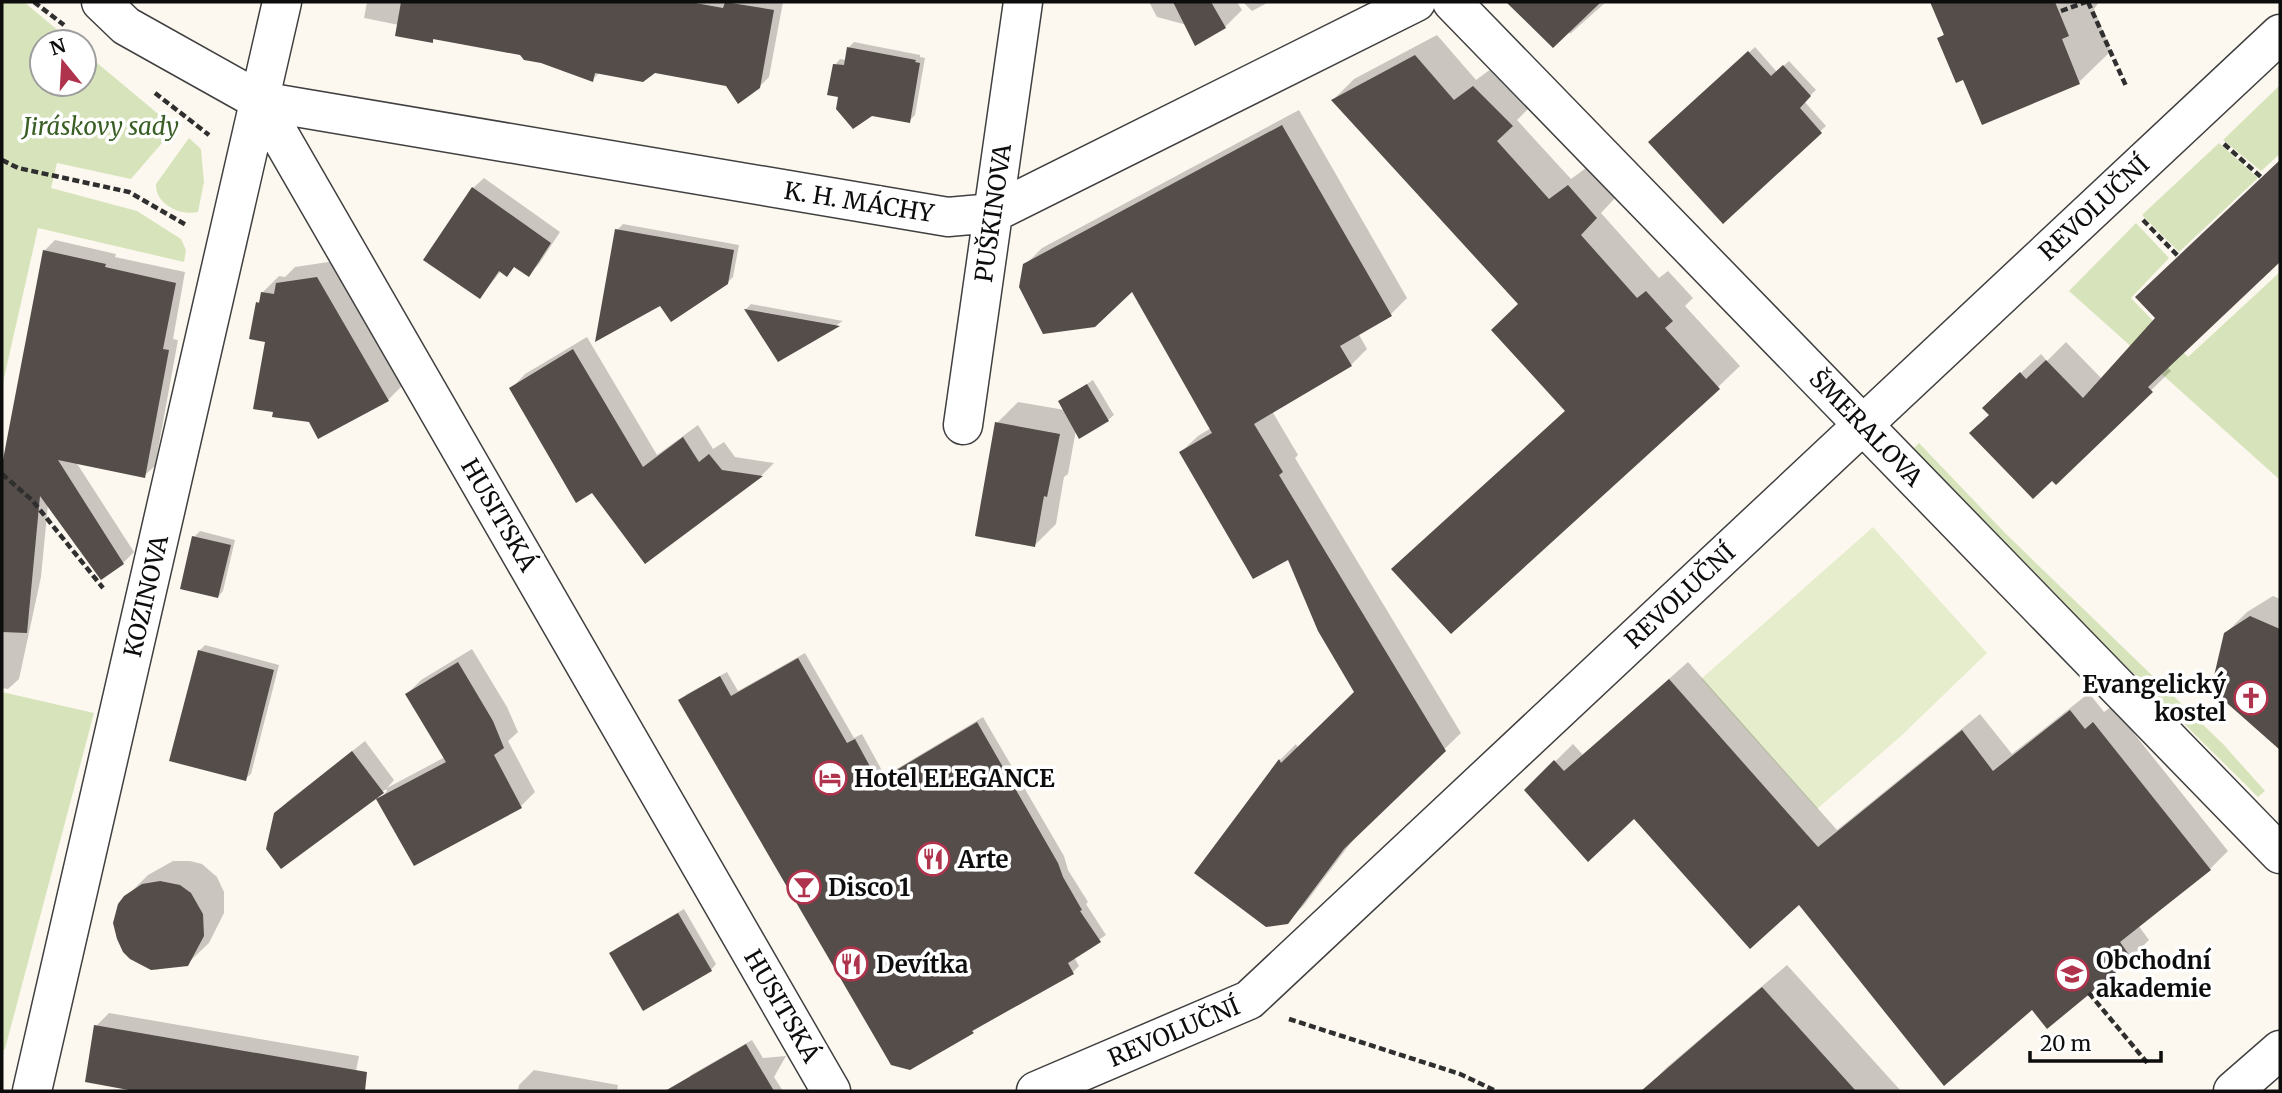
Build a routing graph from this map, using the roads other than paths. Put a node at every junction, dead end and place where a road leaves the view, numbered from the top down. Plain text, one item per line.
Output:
1 (101, 2) edge
2 (282, 2) edge
3 (1023, 2) edge
4 (1416, 2) edge
5 (1452, 2) edge
6 (2280, 34) edge
7 (260, 101) junction
8 (993, 213) junction
9 (963, 425) dead end
10 (1863, 425) junction
11 (2280, 854) edge
12 (2280, 1051) edge
13 (32, 1091) edge
14 (831, 1091) edge
15 (1036, 1091) edge
16 (2233, 1091) edge

1 - 7 street
2 - 7 street, KOZINOVA
3 - 8 street, PUŠKINOVA
4 - 8 street, K. H. MÁCHY
5 - 10 street, ŠMERALOVA
6 - 10 street, REVOLUČNÍ
7 - 8 street, K. H. MÁCHY
7 - 13 street, KOZINOVA
7 - 14 street, HUSITSKÁ
8 - 9 street, PUŠKINOVA
10 - 11 street, ŠMERALOVA
10 - 15 street, REVOLUČNÍ
12 - 16 street

